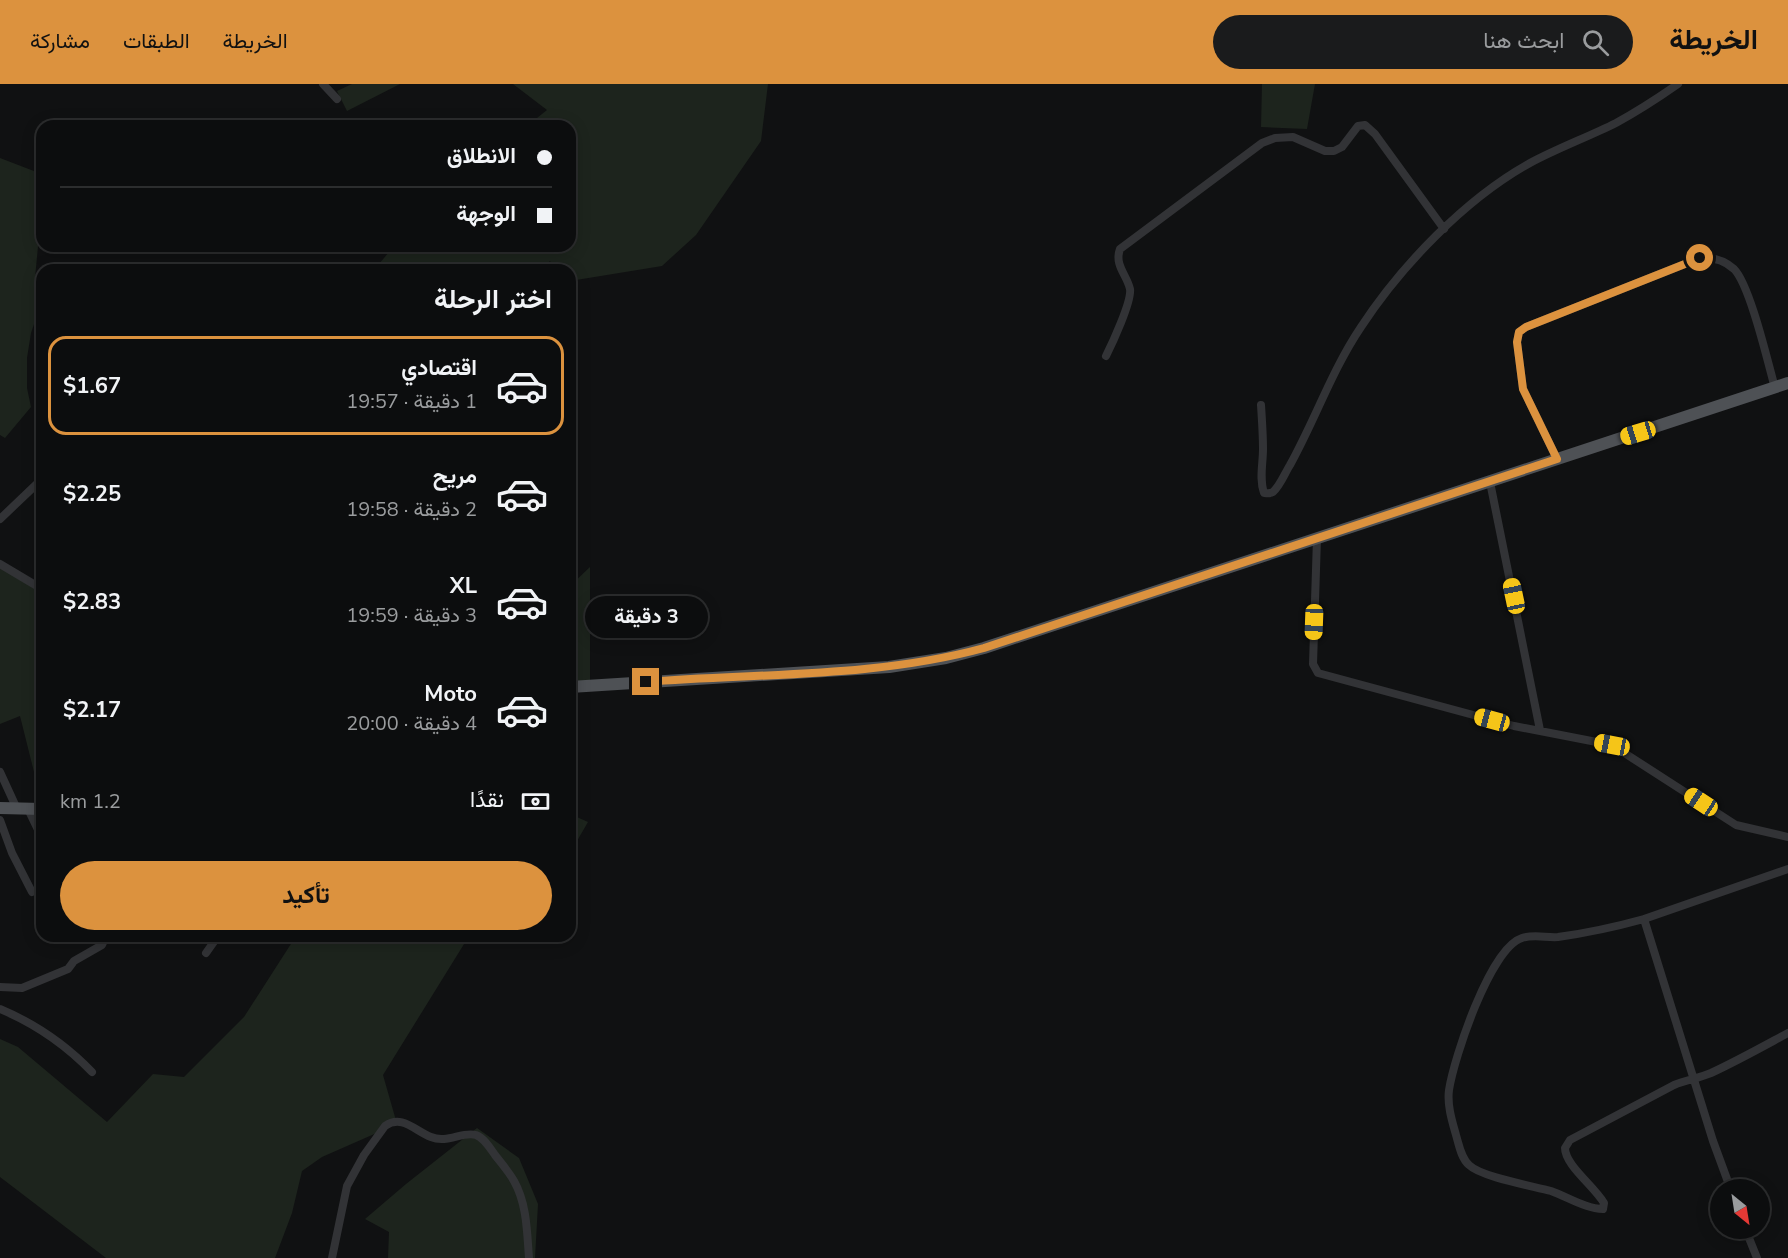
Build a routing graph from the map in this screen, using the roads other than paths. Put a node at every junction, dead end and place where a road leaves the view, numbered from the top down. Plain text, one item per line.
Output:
1 (323, 84) edge
2 (1678, 84) edge
3 (336, 99) dead end
4 (1444, 229) junction
5 (1106, 356) dead end
6 (1788, 383) edge
7 (1775, 388) junction
8 (1261, 405) dead end
9 (1557, 459) junction
10 (1490, 482) junction
11 (36, 485) edge
12 (0, 519) edge
13 (1317, 538) junction
14 (0, 564) edge
15 (36, 585) edge
16 (576, 687) edge
17 (1540, 730) junction
18 (0, 772) edge
19 (0, 808) edge
20 (23, 809) junction
21 (36, 809) edge
22 (0, 820) edge
23 (36, 829) edge
24 (1788, 837) edge
25 (1788, 869) edge
26 (32, 892) dead end
27 (1644, 920) junction
28 (104, 942) edge
29 (214, 942) edge
30 (206, 953) dead end
31 (0, 987) edge
32 (0, 1009) edge
33 (1788, 1034) edge
34 (92, 1072) dead end
35 (1694, 1079) junction
36 (1727, 1179) edge
37 (1749, 1239) edge
38 (332, 1258) edge
39 (529, 1258) edge
40 (1757, 1258) edge

1 - 3 street
2 - 4 street
4 - 5 street
4 - 8 street
6 - 7 main road
7 - 9 main road
7 - 9 street
9 - 10 main road
10 - 13 main road
10 - 17 street
11 - 12 street
13 - 16 main road
13 - 17 street
14 - 15 street
17 - 24 street
18 - 20 street
19 - 20 main road
20 - 21 main road
20 - 23 street
22 - 26 street
25 - 27 street
27 - 35 street
27 - 35 street
28 - 31 street
29 - 30 street
32 - 34 street
33 - 35 street
35 - 36 street
37 - 40 street
38 - 39 street

